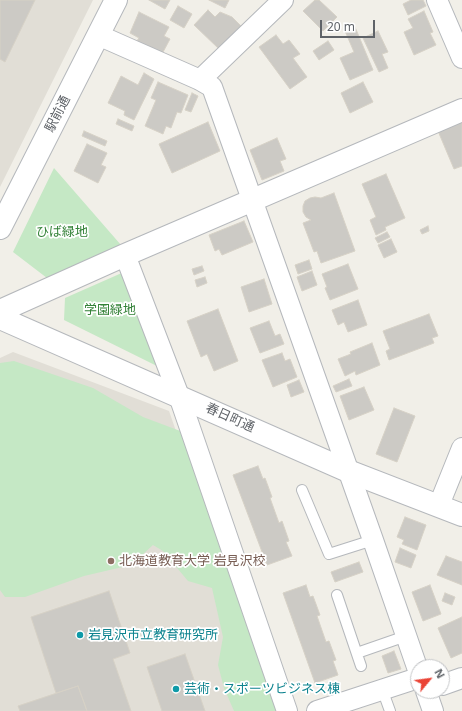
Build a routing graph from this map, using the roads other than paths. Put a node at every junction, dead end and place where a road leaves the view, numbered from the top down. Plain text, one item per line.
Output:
1 (116, 0) edge
2 (283, 0) edge
3 (437, 0) edge
4 (98, 35) junction
5 (462, 58) edge
6 (200, 80) junction
7 (462, 110) edge
8 (252, 200) junction
9 (0, 228) edge
10 (125, 255) junction
11 (0, 311) edge
12 (0, 318) edge
13 (179, 396) junction
14 (462, 448) edge
15 (348, 471) junction
16 (302, 490) dead end
17 (439, 505) junction
18 (462, 515) edge
19 (373, 540) junction
20 (337, 595) dead end
21 (406, 636) junction
22 (357, 653) junction
23 (414, 659) edge
24 (361, 666) dead end
25 (462, 678) edge
26 (410, 680) edge
27 (450, 682) edge
28 (382, 689) junction
29 (429, 699) edge
30 (288, 711) edge
31 (317, 711) edge
32 (390, 711) edge
33 (433, 711) edge

1 - 4 street, 駅前通
2 - 6 street
3 - 5 street
4 - 6 street
4 - 9 street, 駅前通
6 - 8 street
7 - 8 street
8 - 10 street
8 - 15 street
10 - 11 street
10 - 13 street
12 - 13 street, 春日町通
13 - 15 street, 春日町通
13 - 30 street
14 - 17 street
15 - 17 street, 春日町通
15 - 19 street
16 - 19 lane
17 - 18 street, 春日町通
19 - 21 street
20 - 22 lane
21 - 22 lane
21 - 23 street
22 - 24 lane
25 - 27 street
26 - 28 street
28 - 31 street
28 - 32 lane
29 - 33 street

